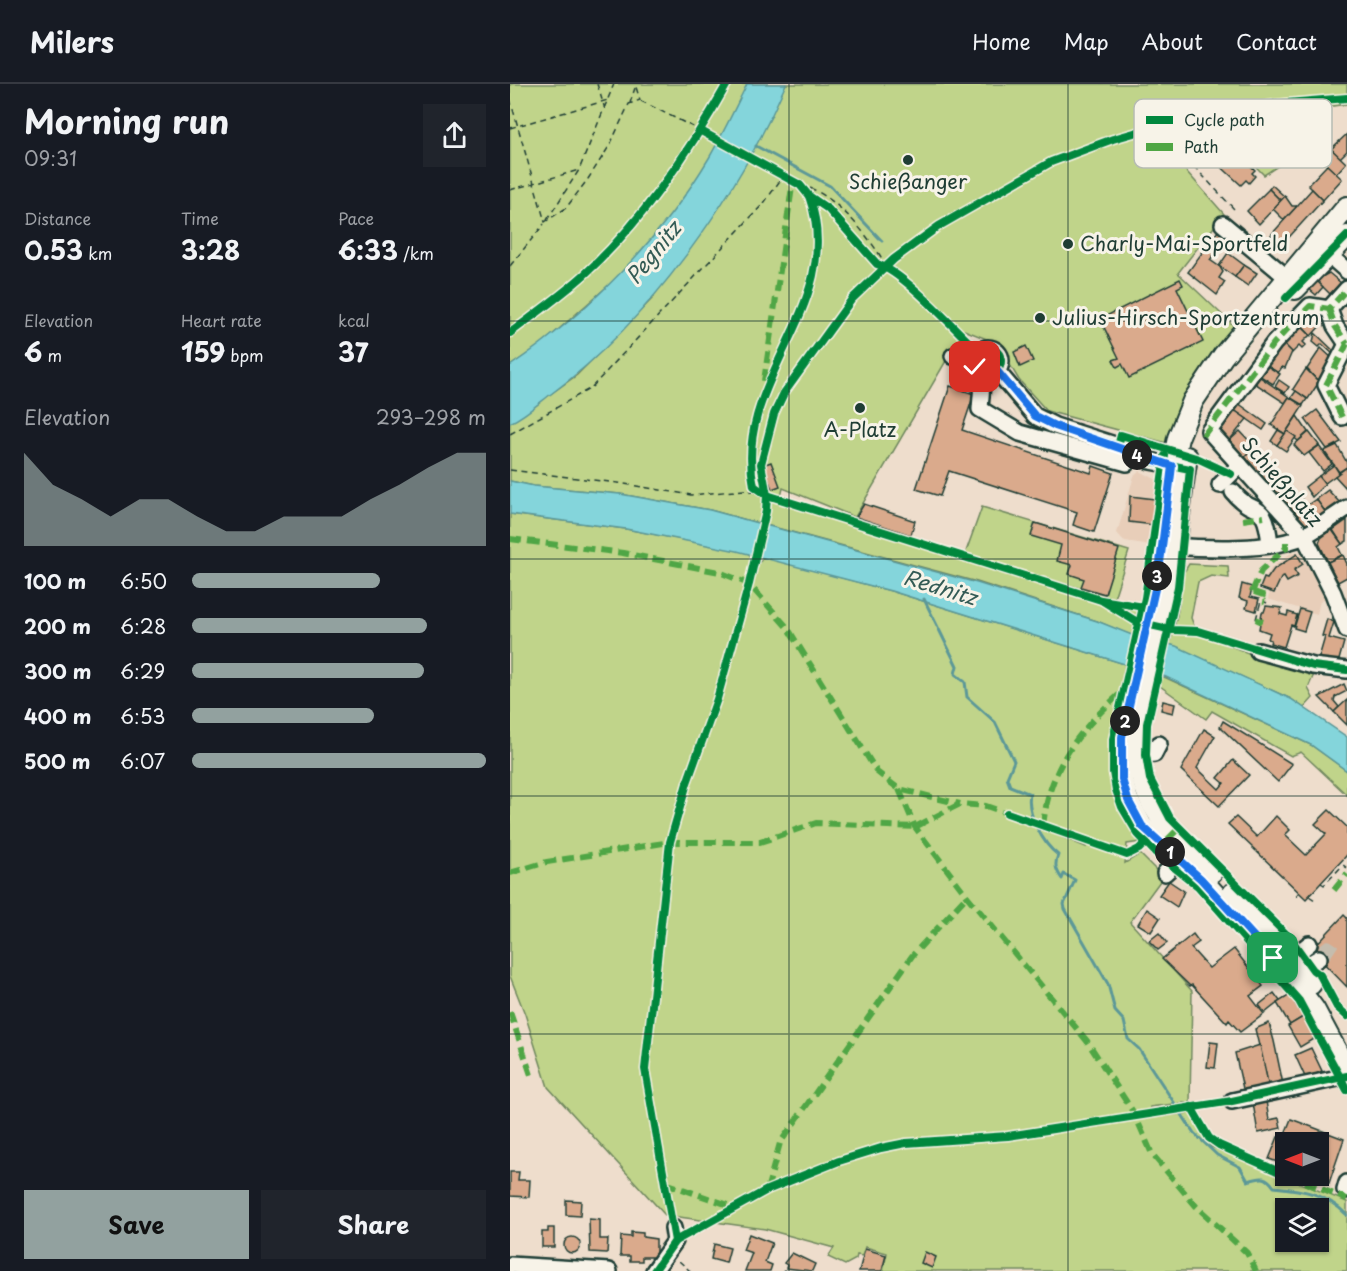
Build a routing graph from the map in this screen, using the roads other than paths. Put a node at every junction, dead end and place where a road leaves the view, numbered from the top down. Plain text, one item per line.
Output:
1 (1347, 207) edge
2 (1223, 224) dead end
3 (1347, 236) edge
4 (1322, 249) junction
5 (1347, 271) edge
6 (1293, 282) junction
7 (1347, 289) edge
8 (1329, 309) junction
9 (1347, 344) edge
10 (953, 356) dead end
11 (974, 359) junction
12 (993, 373) junction
13 (1342, 417) dead end
14 (1056, 434) junction
15 (1127, 463) dead end
16 (1240, 465) junction
17 (1179, 467) junction
18 (1347, 508) edge
19 (1304, 536) junction
20 (1270, 544) junction
21 (1169, 546) junction
22 (1347, 630) edge
23 (1258, 651) dead end
24 (1347, 670) edge
25 (1141, 685) junction
26 (1159, 744) dead end
27 (1138, 756) junction
28 (1300, 960) junction
29 (1347, 1046) edge
30 (1347, 1073) edge
31 (1232, 1101) dead end
32 (673, 1228) dead end
33 (510, 1265) edge
34 (560, 1269) edge
35 (609, 1271) edge
36 (654, 1271) edge

1 - 4 main road
2 - 6 street
3 - 4 main road
4 - 5 street
4 - 6 main road
6 - 17 main road
7 - 8 street
8 - 9 street
8 - 16 street, Schießplatz
9 - 13 street
10 - 11 street
11 - 12 street
11 - 12 street
12 - 14 street
12 - 14 street
14 - 15 street
14 - 17 street
16 - 19 street, Schießplatz
16 - 20 street
17 - 21 main road
18 - 19 street
19 - 20 street
19 - 22 street, Schießplatz
20 - 21 street
21 - 25 main road
23 - 24 street
25 - 27 main road
25 - 28 main road
26 - 27 street
27 - 28 main road
28 - 29 main road
28 - 30 main road
30 - 31 street
32 - 36 street
33 - 34 street
34 - 35 street

